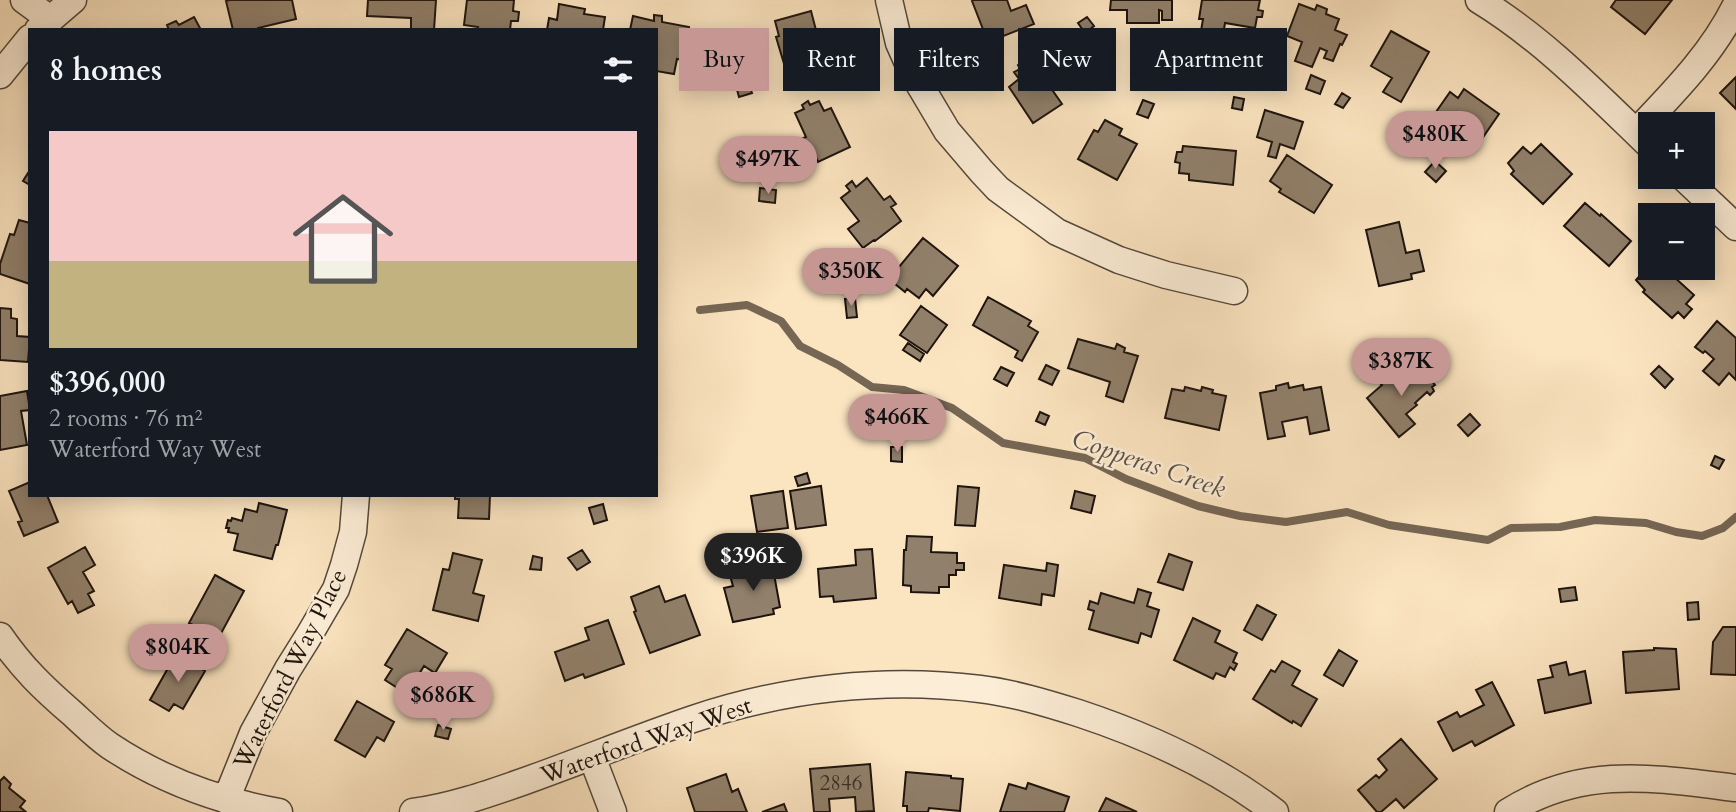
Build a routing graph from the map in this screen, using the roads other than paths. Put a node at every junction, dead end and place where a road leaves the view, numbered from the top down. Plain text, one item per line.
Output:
1 (24, 0) edge
2 (72, 0) edge
3 (889, 0) edge
4 (1479, 0) edge
5 (1736, 5) edge
6 (44, 24) edge
7 (28, 40) edge
8 (0, 75) edge
9 (1661, 112) edge
10 (1638, 134) edge
11 (1696, 189) edge
12 (1736, 227) edge
13 (1234, 290) dead end
14 (356, 497) edge
15 (0, 636) edge
16 (592, 757) junction
17 (1736, 788) edge
18 (226, 800) junction
19 (279, 812) edge
20 (413, 812) edge
21 (612, 812) edge
22 (1275, 812) edge
23 (1508, 812) edge

1 - 6 street
2 - 6 street
3 - 13 street
4 - 10 street
5 - 9 street
7 - 8 street
11 - 12 street
14 - 18 street, Waterford Way Place
15 - 18 street
16 - 20 street, Waterford Way West
16 - 21 street
16 - 22 street, Waterford Way West
17 - 23 street
18 - 19 street

